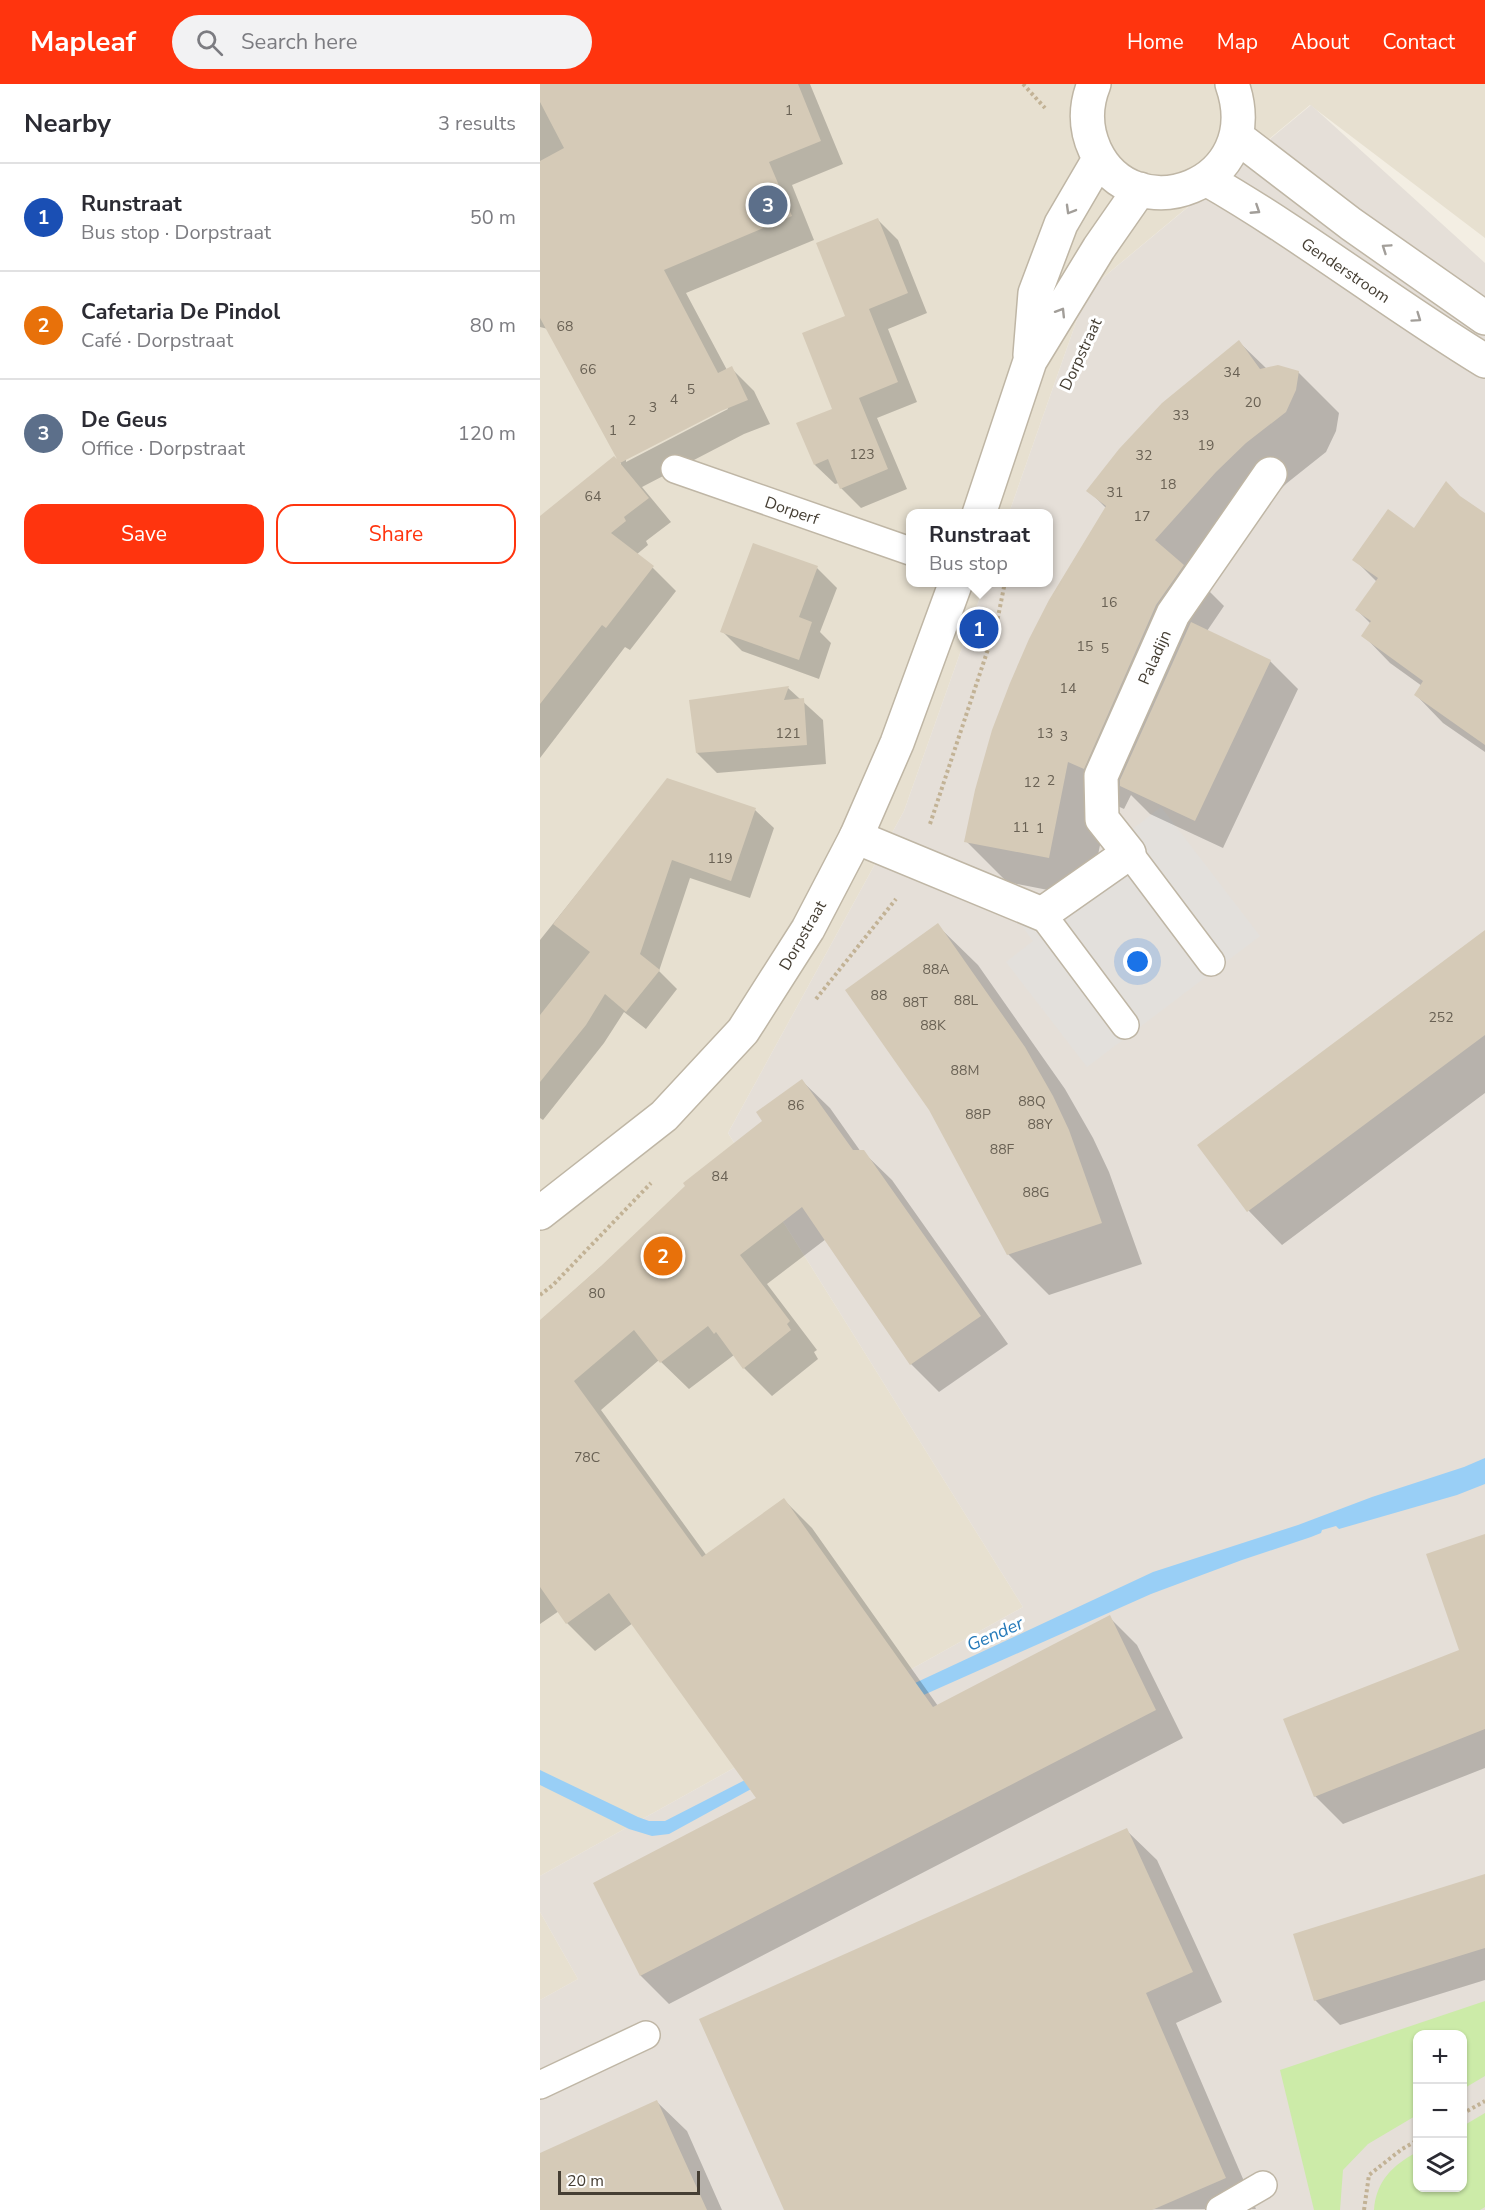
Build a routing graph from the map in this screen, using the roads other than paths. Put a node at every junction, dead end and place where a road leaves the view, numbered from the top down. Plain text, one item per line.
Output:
1 (1232, 84) edge
2 (1087, 86) edge
3 (1236, 136) junction
4 (1099, 159) junction
5 (1206, 179) junction
6 (1140, 189) junction
7 (1485, 318) edge
8 (1030, 361) junction
9 (1485, 361) edge
10 (675, 470) dead end
11 (1270, 474) dead end
12 (980, 509) edge
13 (906, 550) edge
14 (954, 587) edge
15 (856, 837) junction
16 (1129, 853) junction
17 (1042, 914) junction
18 (1211, 962) dead end
19 (1125, 1025) dead end
20 (540, 1213) edge
21 (646, 2035) dead end
22 (540, 2085) edge
23 (1263, 2185) dead end
24 (1220, 2210) edge

1 - 3 street
2 - 4 street
3 - 5 street
7 -> 3 street
4 - 6 street
4 -> 8 street, Dorpstraat
5 - 6 street
5 -> 9 street, Genderstroom
8 -> 6 street, Dorpstraat
8 - 12 street, Dorpstraat
10 - 13 lane, Dorperf
11 - 16 street, Paladijn
14 - 15 street, Dorpstraat
15 - 17 street
15 - 20 street, Dorpstraat
16 - 17 street
16 - 18 lane, Paladijn
17 - 19 lane
21 - 22 lane
23 - 24 lane

